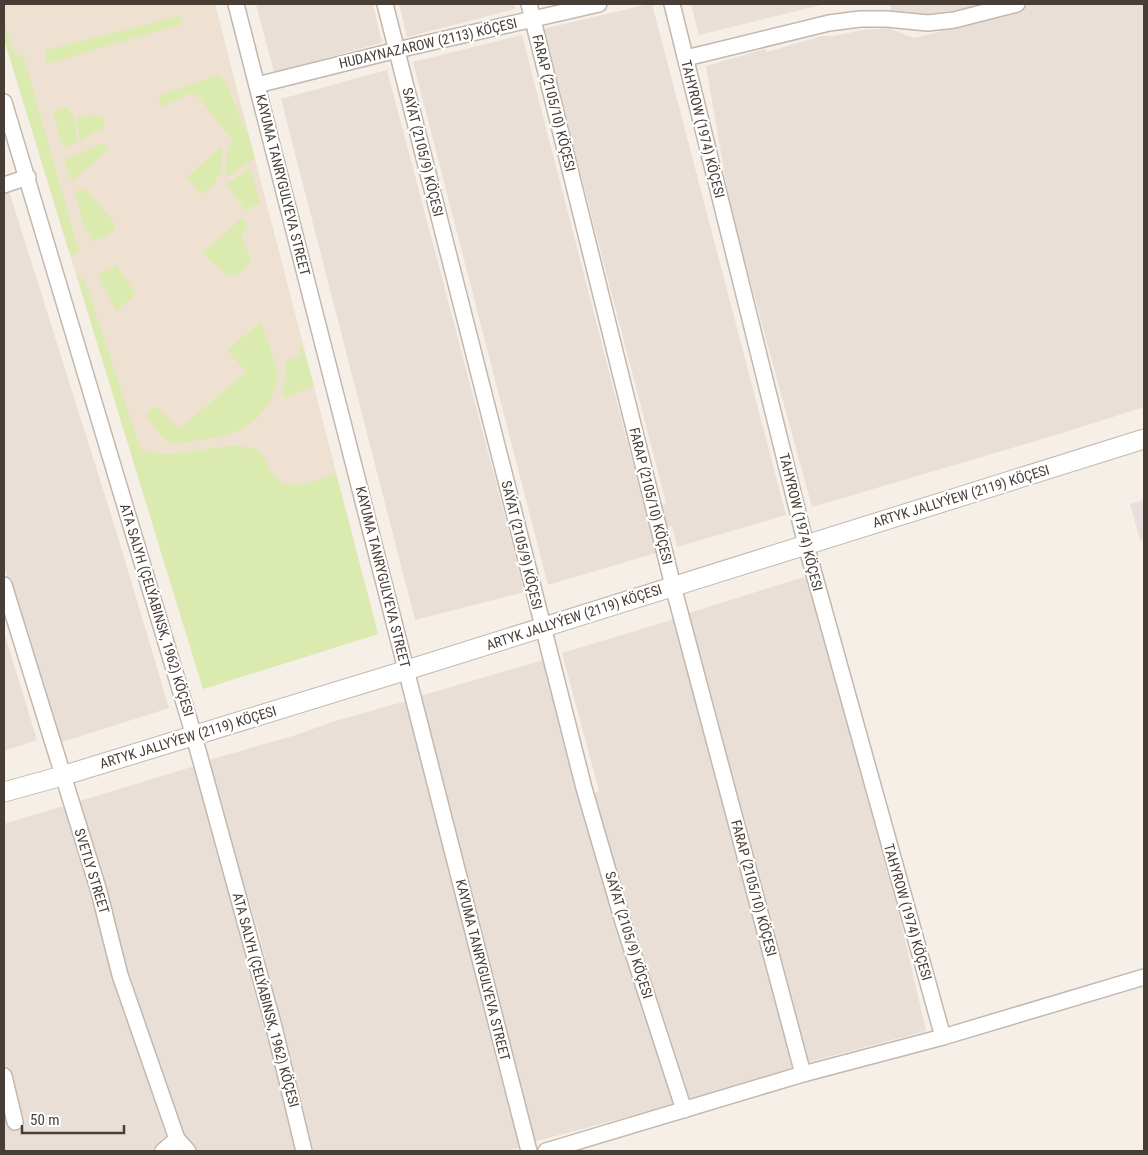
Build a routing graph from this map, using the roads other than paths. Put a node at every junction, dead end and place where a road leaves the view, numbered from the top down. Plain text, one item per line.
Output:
1 (236, 4) edge
2 (385, 4) edge
3 (529, 4) edge
4 (600, 4) edge
5 (672, 4) edge
6 (1016, 4) edge
7 (885, 11) edge
8 (533, 19) junction
9 (397, 50) junction
10 (686, 58) junction
11 (257, 85) junction
12 (4, 102) edge
13 (28, 177) junction
14 (4, 185) edge
15 (1144, 439) edge
16 (806, 545) junction
17 (4, 585) edge
18 (673, 586) junction
19 (543, 626) junction
20 (407, 670) junction
21 (194, 736) junction
22 (62, 776) junction
23 (4, 792) edge
24 (1144, 977) edge
25 (943, 1037) junction
26 (803, 1074) junction
27 (4, 1076) edge
28 (684, 1110) junction
29 (15, 1122) dead end
30 (177, 1139) junction
31 (163, 1151) edge
32 (188, 1151) edge
33 (304, 1151) edge
34 (529, 1151) edge
35 (546, 1151) edge

1 - 11 street, KAYUMA TANRYGULYEVA STREET
2 - 9 street, SAÝAT (2105/9) KÖÇESI
3 - 8 street, FARAP (2105/10) KÖÇESI
4 - 8 street, HUDAYNAZAROW (2113) KÖÇESI
5 - 10 street, TAHYROW (1974) KÖÇESI
6 - 7 street
7 - 10 street
8 - 9 street, HUDAYNAZAROW (2113) KÖÇESI
8 - 18 street, FARAP (2105/10) KÖÇESI
9 - 11 street, HUDAYNAZAROW (2113) KÖÇESI
9 - 19 street, SAÝAT (2105/9) KÖÇESI
10 - 16 street, TAHYROW (1974) KÖÇESI
11 - 20 street, KAYUMA TANRYGULYEVA STREET
12 - 13 street, ATA SALYH (ÇELÝABINSK, 1962) KÖÇESI
13 - 14 street
13 - 21 street, ATA SALYH (ÇELÝABINSK, 1962) KÖÇESI
15 - 16 street, ARTYK JALLYÝEW (2119) KÖÇESI
16 - 18 street, ARTYK JALLYÝEW (2119) KÖÇESI
16 - 25 street, TAHYROW (1974) KÖÇESI
17 - 22 street, SVETLY STREET
18 - 19 street, ARTYK JALLYÝEW (2119) KÖÇESI
18 - 26 street, FARAP (2105/10) KÖÇESI
19 - 20 street, ARTYK JALLYÝEW (2119) KÖÇESI
19 - 28 street, SAÝAT (2105/9) KÖÇESI
20 - 21 street, ARTYK JALLYÝEW (2119) KÖÇESI
20 - 34 street, KAYUMA TANRYGULYEVA STREET
21 - 22 street, ARTYK JALLYÝEW (2119) KÖÇESI
21 - 33 street, ATA SALYH (ÇELÝABINSK, 1962) KÖÇESI
22 - 23 street, ARTYK JALLYÝEW (2119) KÖÇESI
22 - 30 street, SVETLY STREET
24 - 25 street
25 - 26 street
26 - 28 street
27 - 29 street
28 - 35 street
30 - 31 street
30 - 32 street

